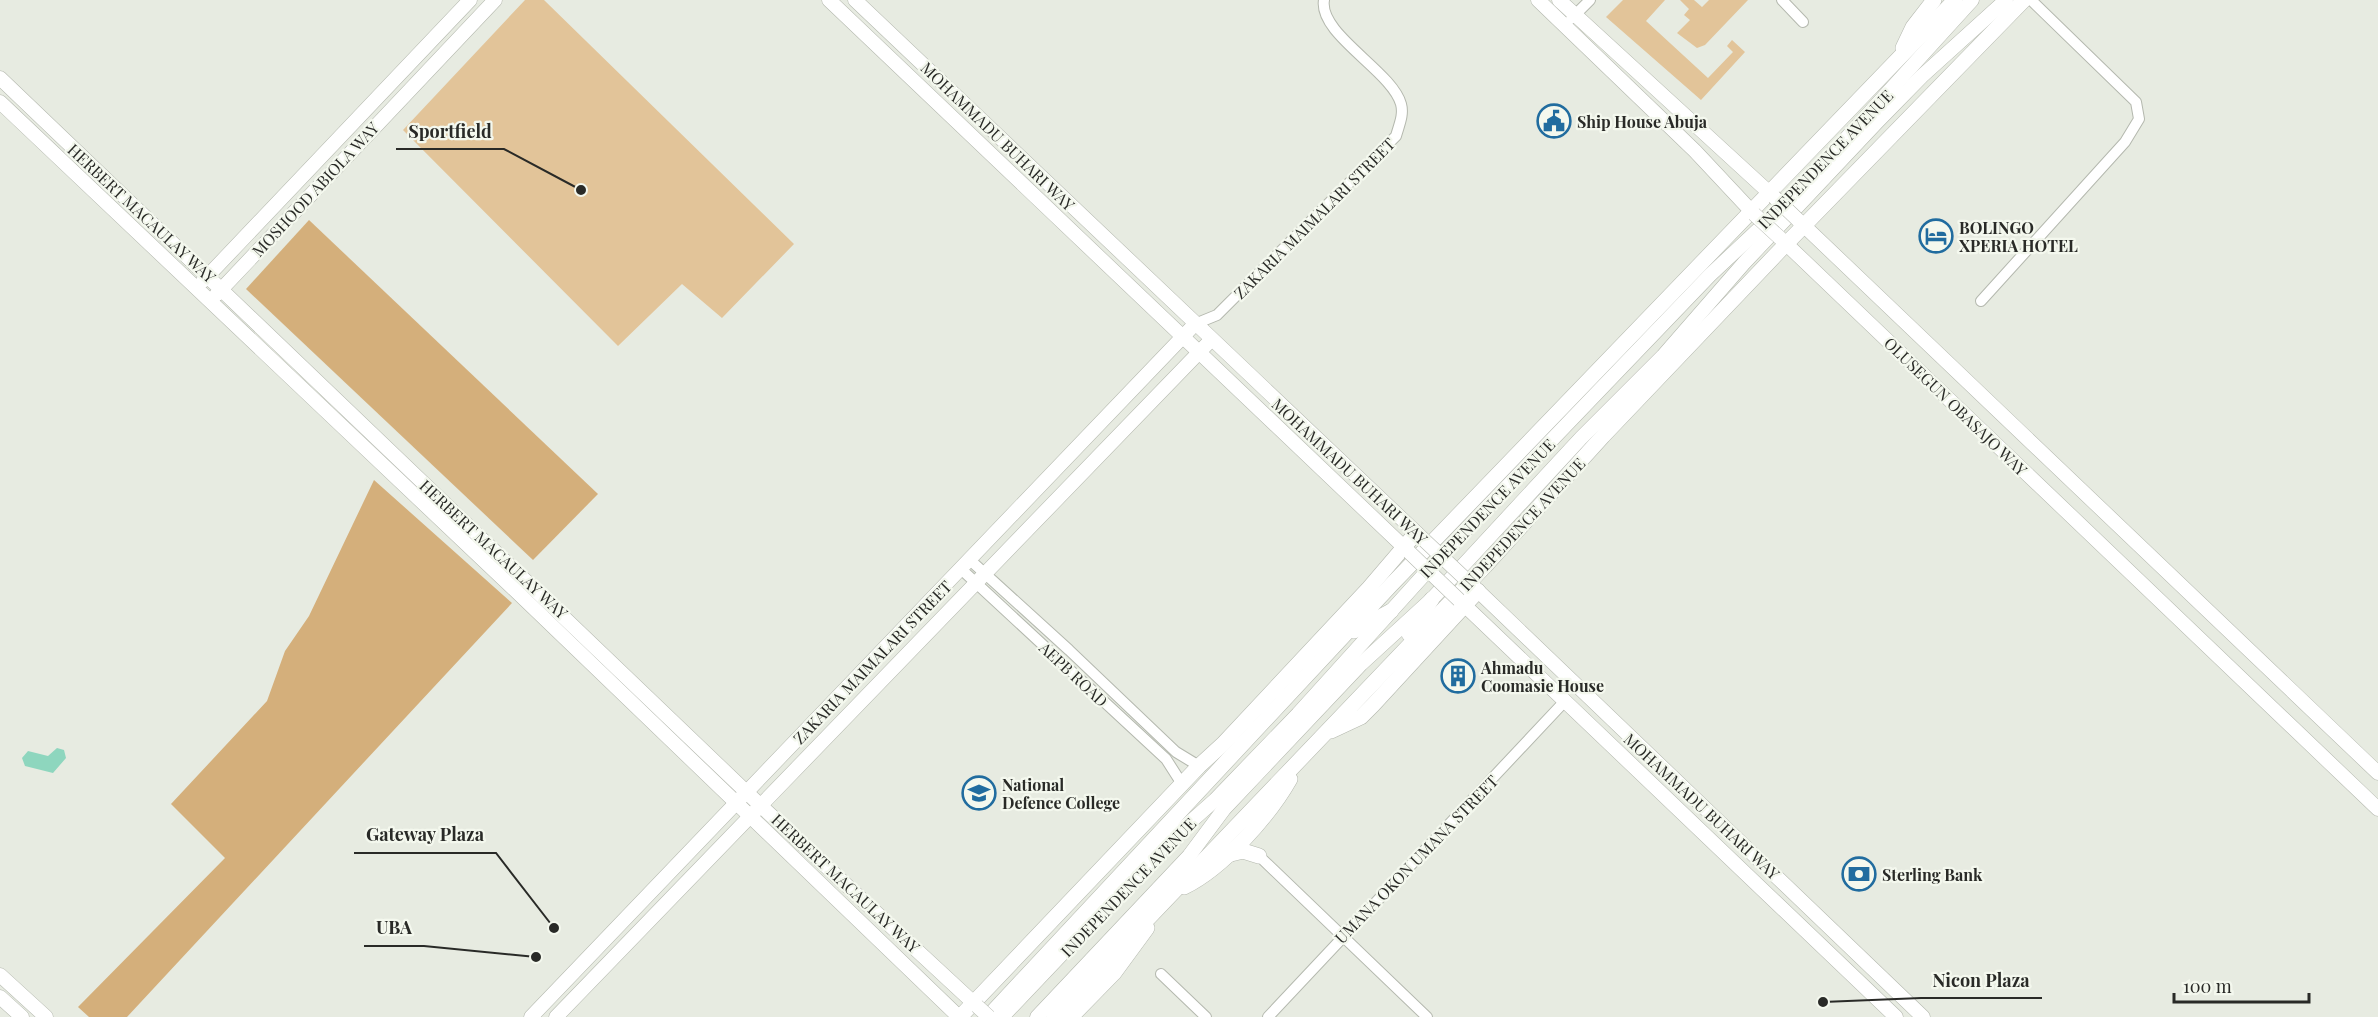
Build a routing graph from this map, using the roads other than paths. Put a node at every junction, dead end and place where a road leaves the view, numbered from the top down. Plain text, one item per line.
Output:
1 (470, 0) edge
2 (495, 0) edge
3 (829, 0) edge
4 (855, 0) edge
5 (1324, 0) edge
6 (1538, 0) edge
7 (1559, 0) edge
8 (1590, 0) edge
9 (1782, 0) edge
10 (1934, 0) edge
11 (1955, 0) edge
12 (1972, 0) edge
13 (2006, 0) edge
14 (2024, 0) edge
15 (2031, 0) edge
16 (1575, 15) junction
17 (1803, 22) dead end
18 (1564, 26) junction
19 (413, 60) junction
20 (1898, 60) junction
21 (426, 72) junction
22 (0, 78) edge
23 (0, 102) edge
24 (1708, 137) junction
25 (1695, 151) junction
26 (1772, 195) junction
27 (1753, 213) junction
28 (1801, 222) junction
29 (1782, 241) junction
30 (208, 275) junction
31 (196, 287) junction
32 (222, 288) junction
33 (210, 300) junction
34 (1981, 301) dead end
35 (1217, 315) junction
36 (1195, 324) junction
37 (1182, 338) junction
38 (1211, 340) junction
39 (1198, 354) junction
40 (1603, 436) joint
41 (1420, 537) junction
42 (1406, 550) junction
43 (965, 565) junction
44 (981, 579) junction
45 (1476, 589) junction
46 (1461, 602) junction
47 (1436, 605) junction
48 (1391, 611) junction
49 (1342, 638) junction
50 (1565, 701) junction
51 (1325, 734) junction
52 (1302, 757) junction
53 (1199, 766) junction
54 (2378, 773) edge
55 (1182, 784) junction
56 (747, 792) junction
57 (736, 804) junction
58 (761, 806) junction
59 (1705, 808) junction
60 (2378, 809) edge
61 (750, 818) junction
62 (1692, 821) junction
63 (1256, 825) junction
64 (1227, 855) junction
65 (1259, 856) junction
66 (1171, 893) junction
67 (1158, 906) junction
68 (1342, 937) junction
69 (1161, 974) dead end
70 (0, 975) edge
71 (0, 997) edge
72 (982, 1011) edge
73 (22, 1017) edge
74 (46, 1017) edge
75 (531, 1017) edge
76 (556, 1017) edge
77 (960, 1017) edge
78 (1002, 1017) edge
79 (1036, 1017) edge
80 (1054, 1017) edge
81 (1071, 1017) edge
82 (1206, 1017) edge
83 (1268, 1017) edge
84 (1427, 1017) edge
85 (1896, 1017) edge
86 (1923, 1017) edge

1 - 19 main road, MOSHOOD ABIOLA WAY
2 - 21 main road, MOSHOOD ABIOLA WAY
3 - 37 main road, MOHAMMADU BUHARI WAY
4 - 36 main road, MOHAMMADU BUHARI WAY
5 - 35 street, ZAKARIA MAIMALARI STREET
6 - 18 main road, OLUSEGUN OBASAJO WAY
7 - 16 main road, OLUSEGUN OBASAJO WAY
8 - 16 street
9 - 17 street
10 - 20 main road
11 - 20 main road, INDEPENDENCE AVENUE
12 - 48 main road, INDEPENDENCE AVENUE
13 - 47 main road, INDEPENDENCE AVENUE
14 - 28 main road, INDEPENDENCE AVENUE
15 - 34 street
16 - 18 street
16 - 24 main road, OLUSEGUN OBASAJO WAY
18 - 25 main road, OLUSEGUN OBASAJO WAY
19 - 21 main road
19 - 30 main road, MOSHOOD ABIOLA WAY
20 - 26 main road, INDEPENDENCE AVENUE
21 - 32 main road, MOSHOOD ABIOLA WAY
22 - 30 main road, HERBERT MACAULAY WAY
23 - 31 main road, HERBERT MACAULAY WAY
24 - 25 main road
24 - 26 main road, OLUSEGUN OBASAJO WAY
25 - 27 main road, OLUSEGUN OBASAJO WAY
26 - 27 main road, INDEPENDENCE AVENUE
26 - 28 main road, OLUSEGUN OBASAJO WAY, bridge
27 - 29 main road, OLUSEGUN OBASAJO WAY, bridge
27 - 49 main road, INDEPENDENCE AVENUE
28 - 29 main road, INDEPENDENCE AVENUE
28 - 54 main road, OLUSEGUN OBASAJO WAY
29 - 40 main road, INDEPENDENCE AVENUE
29 - 60 main road, OLUSEGUN OBASAJO WAY
30 - 31 main road, MOSHOOD ABIOLA WAY
30 - 32 main road, HERBERT MACAULAY WAY
31 - 33 main road, HERBERT MACAULAY WAY
32 - 33 main road, MOSHOOD ABIOLA WAY
32 - 56 main road, HERBERT MACAULAY WAY
33 - 57 main road, HERBERT MACAULAY WAY
35 - 36 street, ZAKARIA MAIMALARI STREET
35 - 38 street, ZAKARIA MAIMALARI STREET
36 - 37 main road, ZAKARIA MAIMALARI STREET
36 - 38 main road, MOHAMMADU BUHARI WAY
37 - 39 main road, MOHAMMADU BUHARI WAY
37 - 43 main road, ZAKARIA MAIMALARI STREET
38 - 39 main road, ZAKARIA MAIMALARI STREET
38 - 41 main road, MOHAMMADU BUHARI WAY
39 - 42 main road, MOHAMMADU BUHARI WAY
39 - 44 main road, ZAKARIA MAIMALARI STREET
40 - 47 main road, INDEPEDENCE AVENUE
41 - 42 main road
41 - 45 main road, MOHAMMADU BUHARI WAY, bridge
42 - 46 main road, MOHAMMADU BUHARI WAY, bridge
42 - 53 main road
43 - 44 street, AEPB ROAD
43 - 56 main road, ZAKARIA MAIMALARI STREET
44 - 53 street, AEPB ROAD
44 - 55 street, AEPB ROAD
44 - 58 main road, ZAKARIA MAIMALARI STREET
45 - 46 main road
45 - 59 main road, MOHAMMADU BUHARI WAY
46 - 50 main road, MOHAMMADU BUHARI WAY
46 - 51 main road
47 - 51 main road
47 - 79 main road, INDEPENDENCE AVENUE
48 - 49 main road
48 - 78 main road, INDEPENDENCE AVENUE
49 - 72 main road, INDEPENDENCE AVENUE
50 - 62 main road, MOHAMMADU BUHARI WAY
50 - 68 street, UMANA OKON UMANA STREET
51 - 52 main road
52 - 63 main road
52 - 66 main road
53 - 55 main road
55 - 72 main road
56 - 57 main road, ZAKARIA MAIMALARI STREET
56 - 58 main road, HERBERT MACAULAY WAY
57 - 61 main road, HERBERT MACAULAY WAY
57 - 75 main road, ZAKARIA MAIMALARI STREET
58 - 61 main road, ZAKARIA MAIMALARI STREET
58 - 72 main road, HERBERT MACAULAY WAY
59 - 62 main road
59 - 86 main road, MOHAMMADU BUHARI WAY
61 - 76 main road, ZAKARIA MAIMALARI STREET
61 - 77 main road, HERBERT MACAULAY WAY
62 - 85 main road, MOHAMMADU BUHARI WAY
63 - 64 main road
63 - 65 main road
64 - 65 main road
64 - 66 main road
65 - 68 street
66 - 67 main road
67 - 80 main road
67 - 81 main road
68 - 83 street, UMANA OKON UMANA STREET
68 - 84 street
69 - 82 street
70 - 74 main road
71 - 73 main road
72 - 77 main road

